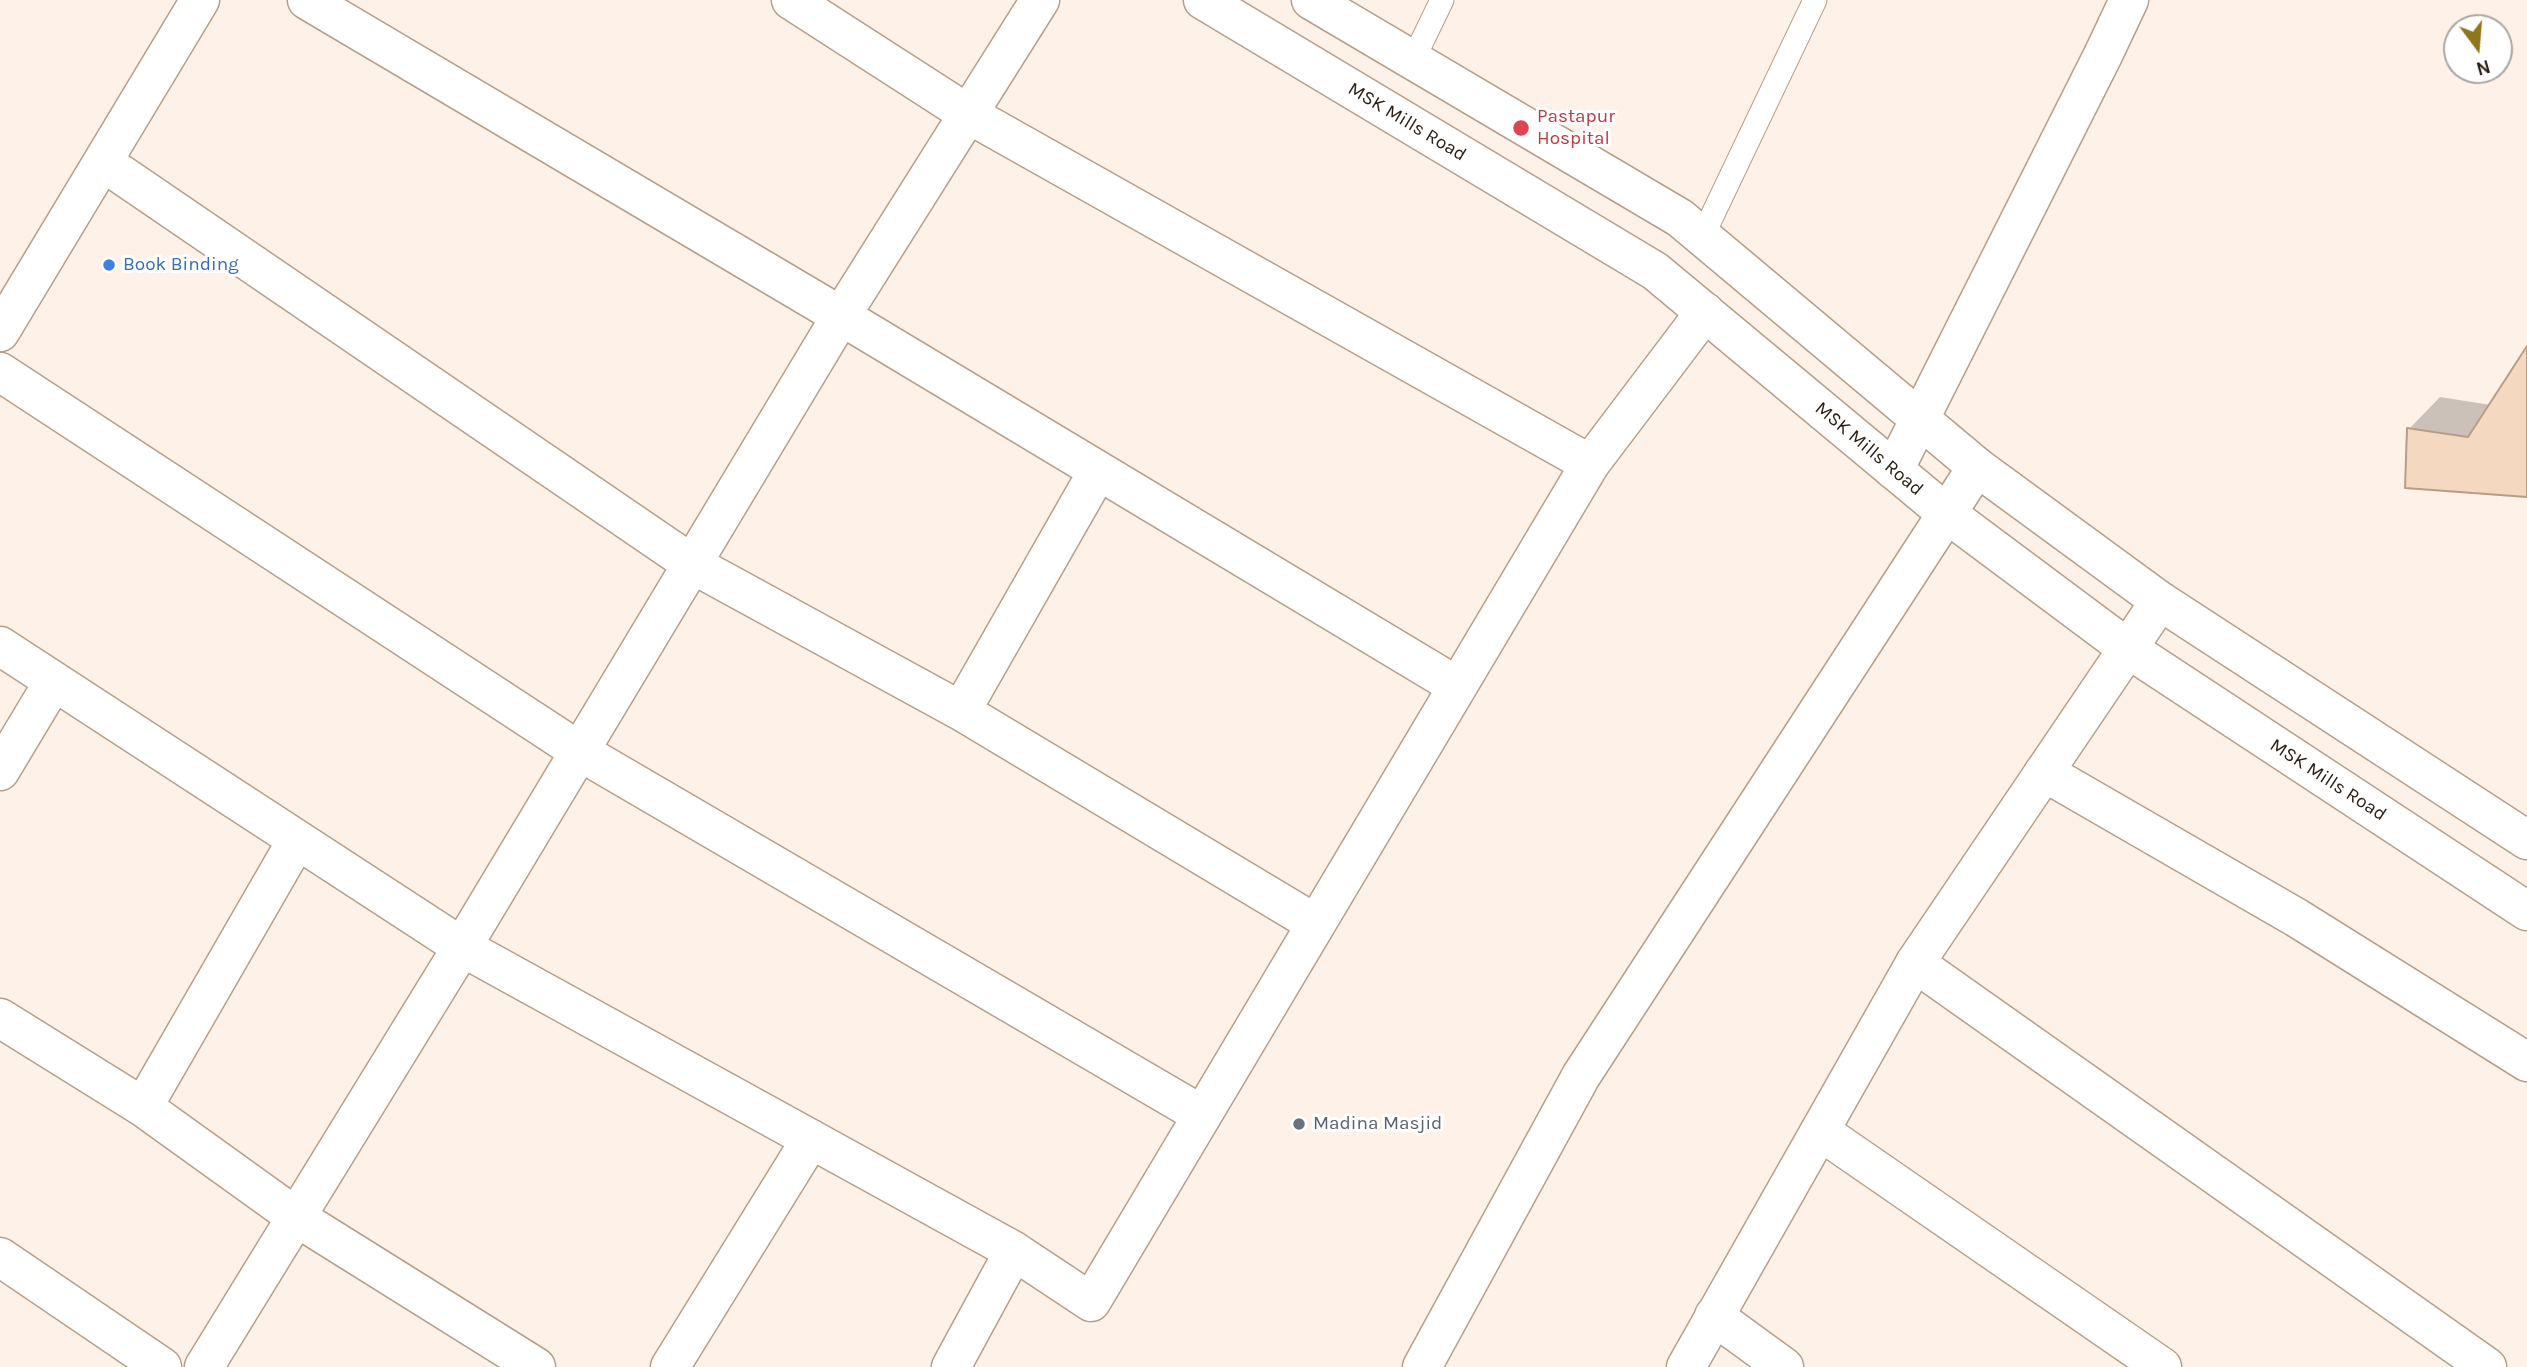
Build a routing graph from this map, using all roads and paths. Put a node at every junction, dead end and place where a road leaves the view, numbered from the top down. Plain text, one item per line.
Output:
1 (200, 0) edge
2 (307, 0) edge
3 (792, 0) edge
4 (1040, 0) edge
5 (1203, 0) edge
6 (1311, 0) edge
7 (1442, 0) edge
8 (1815, 0) edge
9 (2129, 0) edge
10 (1413, 60) junction
11 (968, 114) junction
12 (103, 162) junction
13 (1703, 235) junction
14 (1705, 312) junction
15 (841, 316) junction
16 (0, 332) edge
17 (0, 372) edge
18 (1919, 418) junction
19 (1590, 464) junction
20 (1977, 467) junction
21 (1894, 470) junction
22 (1098, 471) junction
23 (1946, 513) junction
24 (692, 564) junction
25 (2160, 601) junction
26 (0, 646) edge
27 (2127, 648) junction
28 (54, 681) junction
29 (1457, 687) junction
30 (961, 710) junction
31 (579, 751) junction
32 (0, 771) edge
33 (2044, 772) junction
34 (297, 840) junction
35 (2527, 840) edge
36 (2527, 911) edge
37 (1315, 924) junction
38 (462, 947) junction
39 (1916, 963) junction
40 (0, 1018) edge
41 (2527, 1062) edge
42 (143, 1107) junction
43 (1202, 1115) junction
44 (1820, 1131) junction
45 (811, 1139) junction
46 (296, 1217) junction
47 (1014, 1251) junction
48 (0, 1257) edge
49 (1714, 1317) junction
50 (162, 1367) edge
51 (204, 1367) edge
52 (536, 1367) edge
53 (670, 1367) edge
54 (951, 1367) edge
55 (1422, 1367) edge
56 (1686, 1367) edge
57 (1784, 1367) edge
58 (2162, 1367) edge
59 (2487, 1367) edge

1 - 12 street
2 - 15 street
3 - 11 street
4 - 11 street
5 - 14 street, MSK Mills Road
6 - 10 street
7 - 10 lane
8 - 13 lane
9 - 18 street
10 - 13 street
11 - 15 street
11 - 19 street
12 - 16 street
12 - 24 street
13 - 18 street
14 - 19 street
14 - 21 street, MSK Mills Road
15 - 22 street
15 - 24 street
17 - 31 street
18 - 20 street
18 - 21 street
19 - 29 street
20 - 23 street
20 - 25 street
21 - 23 street, MSK Mills Road
22 - 29 street
22 - 30 street
23 - 27 street, MSK Mills Road
23 - 55 street
24 - 30 street
24 - 31 street
25 - 27 street
25 - 35 street
26 - 28 street
27 - 33 street
27 - 36 street, MSK Mills Road
28 - 32 street
28 - 34 street
29 - 37 street
30 - 37 street
31 - 38 street
31 - 43 street
33 - 39 street
33 - 41 street
34 - 38 street
34 - 42 street
37 - 43 street
38 - 45 street
38 - 46 street
39 - 44 street
39 - 59 street
40 - 42 street
42 - 46 street
43 - 47 street
44 - 49 street
44 - 58 street
45 - 47 street
45 - 53 street
46 - 51 street
46 - 52 street
47 - 54 street
48 - 50 street
49 - 56 street
49 - 57 street

